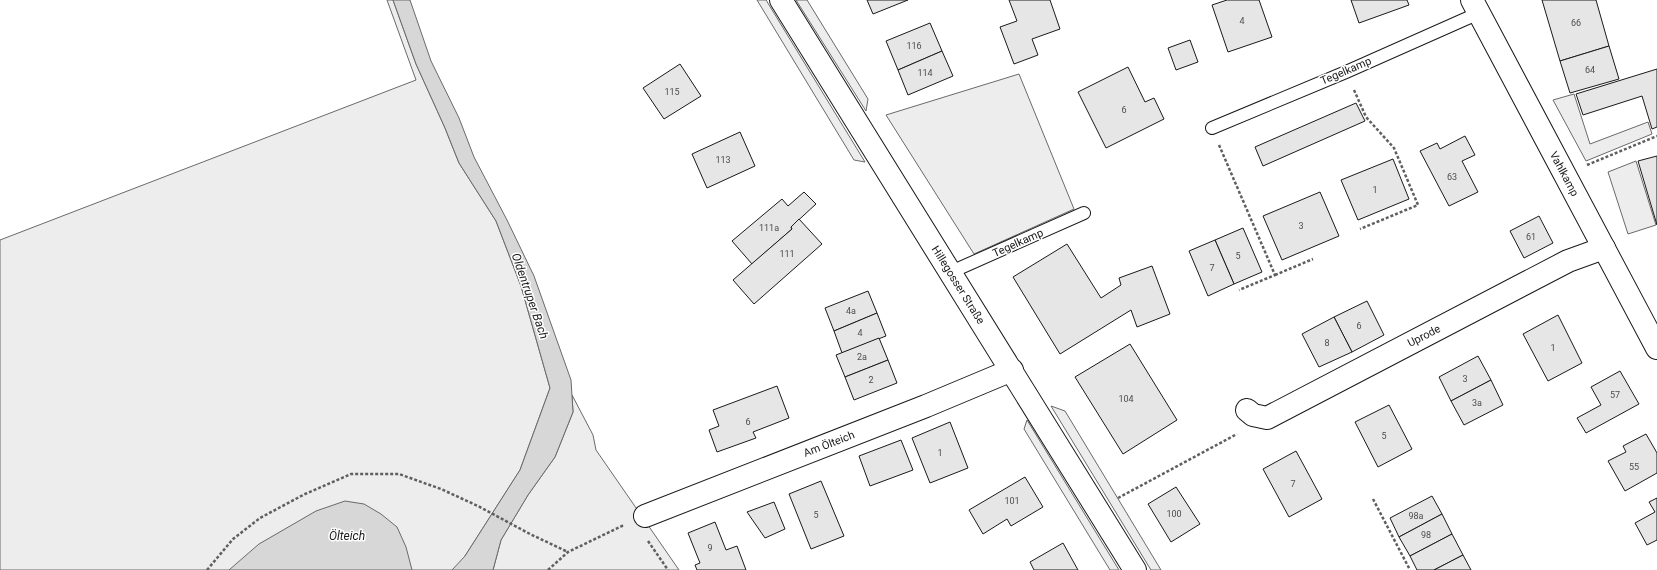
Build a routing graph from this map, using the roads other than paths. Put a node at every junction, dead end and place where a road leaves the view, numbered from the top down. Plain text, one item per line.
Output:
1 (781, 0) edge
2 (1475, 6) edge
3 (1212, 128) road end
4 (1084, 213) dead end
5 (1604, 248) junction
6 (951, 272) junction
7 (1657, 348) edge
8 (1012, 370) junction
9 (1247, 410) dead end
10 (636, 520) road end
11 (1135, 570) edge

1 - 6 street, Hillegosser Straße
2 - 3 lane, Tegelkamp
2 - 5 street, Vahlkamp
4 - 6 lane, Tegelkamp
5 - 7 street, Vahlkamp
5 - 9 street, Uprode
6 - 8 street, Hillegosser Straße
8 - 10 street, Am Ölteich
8 - 11 street, Hillegosser Straße

